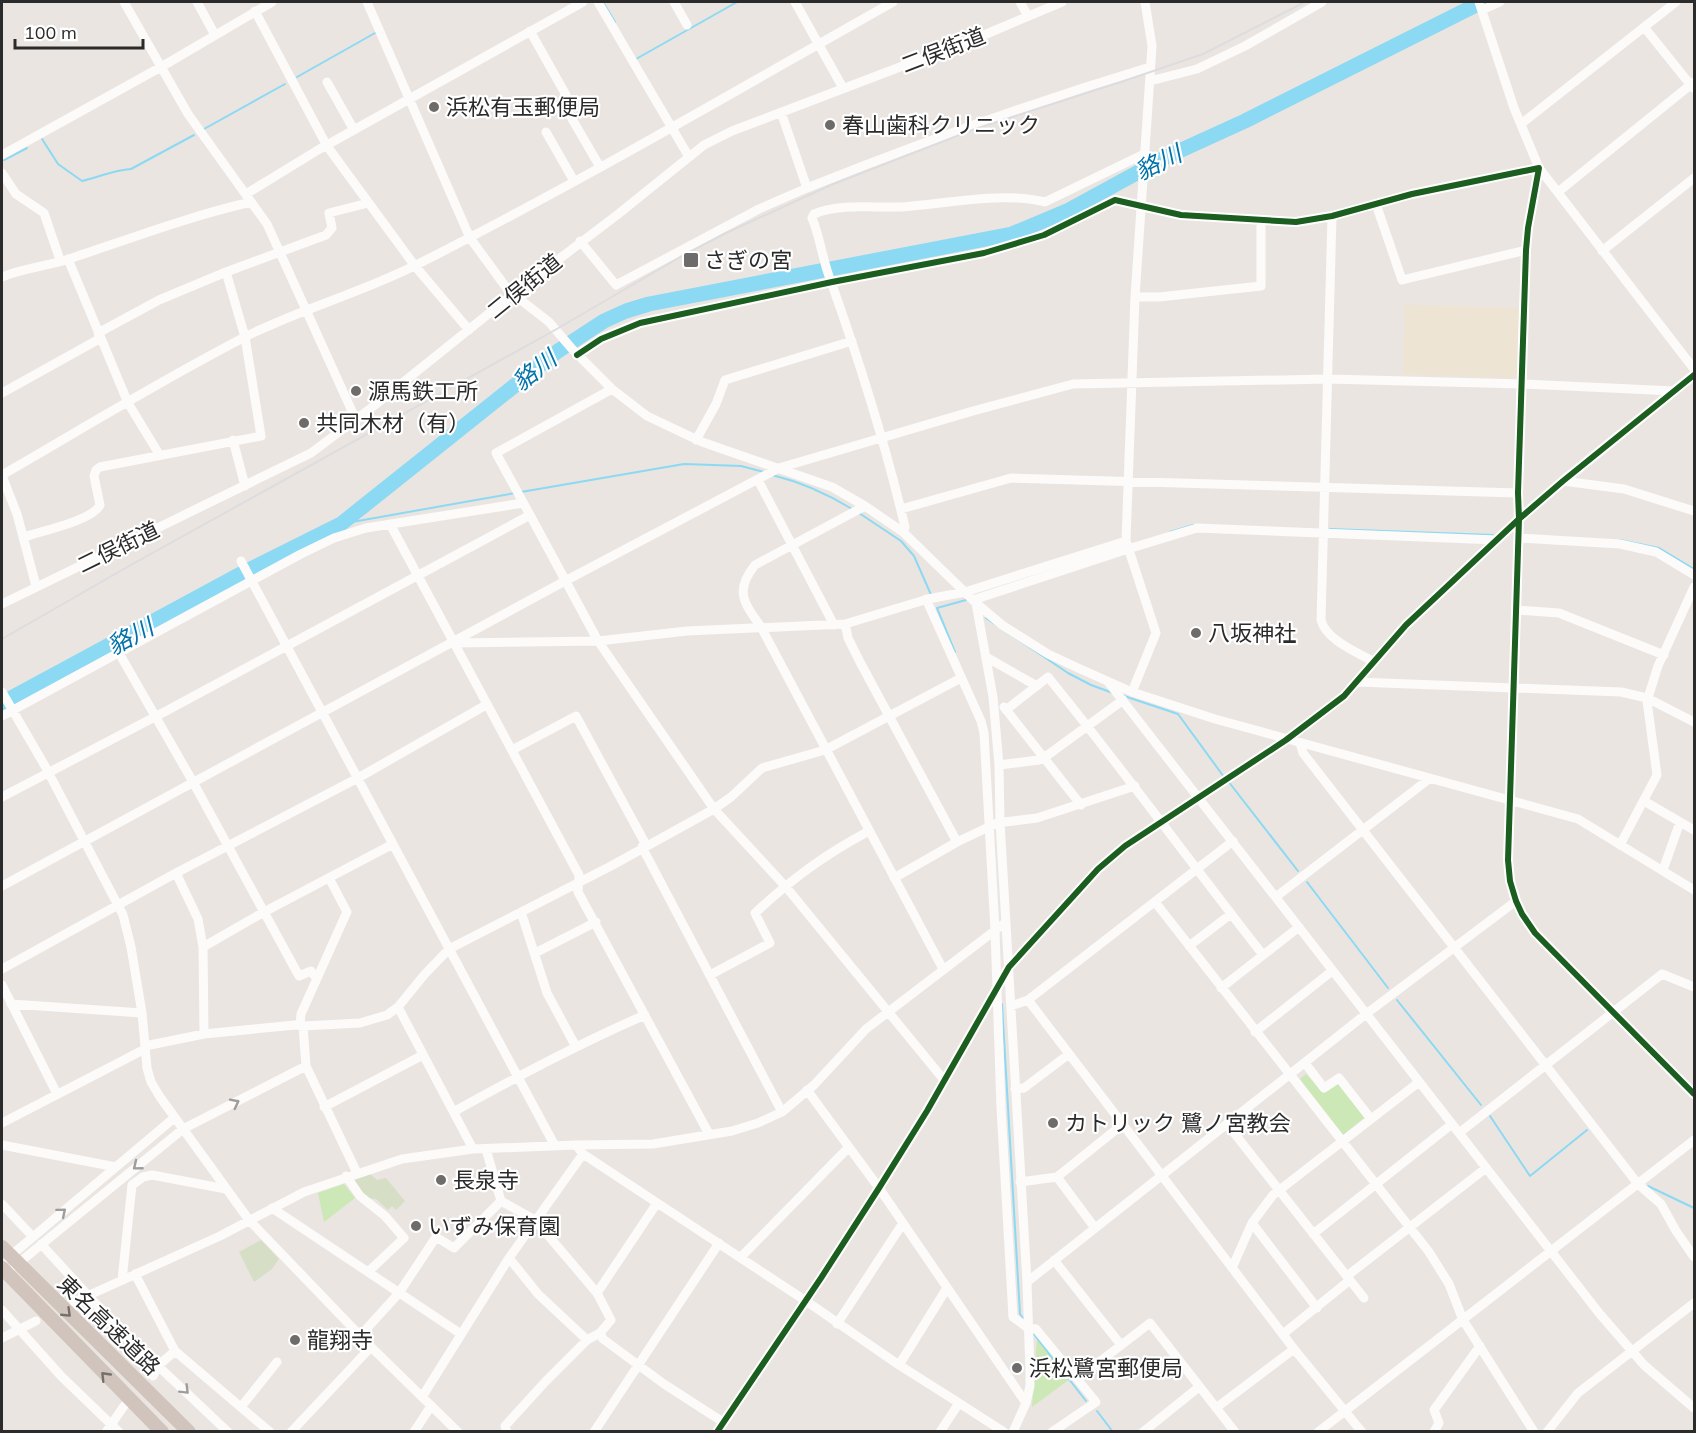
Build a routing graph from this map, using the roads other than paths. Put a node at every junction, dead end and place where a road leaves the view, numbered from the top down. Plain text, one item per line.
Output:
1 (123, 2) edge
2 (197, 2) edge
3 (272, 2) edge
4 (367, 2) edge
5 (583, 2) edge
6 (598, 2) edge
7 (674, 2) edge
8 (795, 2) edge
9 (893, 2) edge
10 (1020, 2) edge
11 (1062, 2) edge
12 (1145, 2) edge
13 (1322, 2) edge
14 (1500, 2) edge
15 (1676, 2) edge
16 (1481, 6) edge
17 (255, 11) junction
18 (1028, 16) junction
19 (687, 25) dead end
20 (1644, 27) junction
21 (530, 31) junction
22 (215, 35) junction
23 (819, 43) junction
24 (160, 67) junction
25 (1150, 67) junction
26 (1150, 81) junction
27 (327, 82) dead end
28 (1693, 86) edge
29 (843, 88) junction
30 (566, 95) dead end
31 (409, 99) junction
32 (568, 112) dead end
33 (781, 112) junction
34 (1521, 124) junction
35 (670, 127) junction
36 (354, 130) junction
37 (546, 132) dead end
38 (327, 146) junction
39 (2, 155) edge
40 (689, 157) junction
41 (1144, 159) junction
42 (600, 167) junction
43 (1539, 168) junction
44 (2, 173) edge
45 (1695, 178) edge
46 (574, 181) junction
47 (807, 188) junction
48 (1558, 192) junction
49 (249, 198) junction
50 (368, 203) junction
51 (1376, 204) junction
52 (1141, 206) junction
53 (1332, 216) junction
54 (1261, 221) junction
55 (470, 238) junction
56 (580, 241) junction
57 (1526, 250) junction
58 (1602, 252) junction
59 (280, 253) junction
60 (64, 260) junction
61 (415, 266) junction
62 (226, 272) junction
63 (2, 277) edge
64 (831, 279) junction
65 (513, 294) junction
66 (1135, 297) junction
67 (307, 310) junction
68 (469, 330) junction
69 (99, 336) junction
70 (245, 337) junction
71 (852, 341) junction
72 (575, 352) junction
73 (1695, 369) edge
74 (1695, 375) edge
75 (1328, 379) junction
76 (1131, 382) junction
77 (1523, 384) junction
78 (612, 389) junction
79 (1674, 390) junction
80 (2, 393) edge
81 (128, 403) junction
82 (356, 420) junction
83 (882, 438) junction
84 (233, 440) junction
85 (696, 440) junction
86 (159, 454) junction
87 (777, 469) junction
88 (2, 476) edge
89 (760, 478) junction
90 (1128, 481) junction
91 (1563, 481) junction
92 (244, 486) junction
93 (1324, 487) junction
94 (5, 491) edge
95 (1518, 493) junction
96 (521, 500) junction
97 (901, 509) junction
98 (858, 510) junction
99 (1695, 511) edge
100 (530, 515) junction
101 (1519, 519) junction
102 (390, 524) junction
103 (903, 532) junction
104 (1322, 532) junction
105 (24, 537) junction
106 (1518, 538) junction
107 (1497, 540) junction
108 (793, 545) junction
109 (1127, 545) junction
110 (242, 561) dead end
111 (1695, 575) edge
112 (417, 577) junction
113 (565, 580) junction
114 (252, 581) junction
115 (36, 586) junction
116 (1695, 587) edge
117 (965, 592) junction
118 (927, 599) junction
119 (975, 602) junction
120 (2, 604) edge
121 (1516, 610) junction
122 (845, 624) junction
123 (834, 625) junction
124 (761, 627) junction
125 (598, 641) junction
126 (452, 643) junction
127 (286, 645) junction
128 (119, 653) junction
129 (1664, 655) junction
130 (986, 657) junction
131 (1374, 662) junction
132 (961, 678) junction
133 (1358, 682) junction
134 (1110, 684) junction
135 (1037, 686) junction
136 (1513, 687) junction
137 (2, 692) edge
138 (1132, 692) junction
139 (993, 697) junction
140 (1647, 698) junction
141 (1123, 699) junction
142 (486, 705) junction
143 (12, 709) junction
144 (1006, 710) junction
145 (322, 713) junction
146 (2, 716) edge
147 (890, 716) junction
148 (155, 717) junction
149 (1695, 722) edge
150 (1087, 725) junction
151 (1286, 740) junction
152 (1300, 743) junction
153 (512, 750) junction
154 (825, 750) junction
155 (1045, 758) junction
156 (999, 765) junction
157 (49, 772) junction
158 (358, 778) junction
159 (1429, 779) junction
160 (194, 782) junction
161 (1135, 786) junction
162 (2, 797) edge
163 (1200, 798) junction
164 (1509, 800) junction
165 (1644, 801) junction
166 (1081, 805) junction
167 (714, 809) junction
168 (1162, 822) junction
169 (1680, 822) junction
170 (994, 824) junction
171 (1362, 830) junction
172 (1695, 830) edge
173 (869, 831) junction
174 (1233, 841) junction
175 (85, 842) junction
176 (957, 842) junction
177 (393, 844) junction
178 (1620, 845) junction
179 (228, 847) junction
180 (642, 847) junction
181 (1197, 870) junction
182 (1663, 870) junction
183 (176, 873) junction
184 (329, 878) junction
185 (894, 878) junction
186 (577, 882) junction
187 (784, 885) junction
188 (2, 886) edge
189 (1695, 890) edge
190 (1277, 896) junction
191 (1516, 901) junction
192 (1155, 902) junction
193 (119, 906) junction
194 (264, 912) junction
195 (521, 912) junction
196 (1231, 914) junction
197 (596, 922) junction
198 (1000, 926) junction
199 (1299, 927) junction
200 (1189, 946) junction
201 (202, 947) junction
202 (1454, 948) junction
203 (449, 949) junction
204 (536, 953) junction
205 (1263, 955) junction
206 (2, 969) edge
207 (943, 969) junction
208 (1007, 970) junction
209 (1332, 971) junction
210 (710, 975) junction
211 (316, 978) junction
212 (2, 985) edge
213 (1695, 987) edge
214 (998, 988) junction
215 (1221, 988) junction
216 (1028, 1000) junction
217 (11, 1004) junction
218 (1011, 1006) junction
219 (398, 1007) junction
220 (890, 1012) junction
221 (142, 1013) junction
222 (1613, 1013) junction
223 (1366, 1014) junction
224 (645, 1015) junction
225 (302, 1026) junction
226 (1255, 1032) junction
227 (204, 1034) junction
228 (145, 1047) junction
229 (576, 1047) junction
230 (423, 1054) junction
231 (1069, 1054) junction
232 (1305, 1063) junction
233 (306, 1066) junction
234 (1546, 1066) junction
235 (1289, 1075) junction
236 (518, 1076) junction
237 (944, 1080) junction
238 (1419, 1082) junction
239 (1015, 1089) junction
240 (807, 1090) junction
241 (57, 1094) junction
242 (1695, 1094) edge
243 (324, 1107) junction
244 (454, 1111) junction
245 (782, 1112) junction
246 (174, 1118) junction
247 (1371, 1119) junction
248 (2, 1123) edge
249 (1123, 1124) junction
250 (1227, 1124) junction
251 (1452, 1124) junction
252 (183, 1129) junction
253 (1460, 1133) junction
254 (709, 1134) junction
255 (1695, 1140) edge
256 (1341, 1142) junction
257 (576, 1144) junction
258 (2, 1145) edge
259 (555, 1146) junction
260 (849, 1147) junction
261 (473, 1149) junction
262 (486, 1149) junction
263 (583, 1154) junction
264 (116, 1167) junction
265 (1486, 1168) junction
266 (357, 1173) junction
267 (346, 1176) junction
268 (1162, 1176) junction
269 (1057, 1177) junction
270 (1020, 1182) junction
271 (1638, 1184) junction
272 (1375, 1186) junction
273 (879, 1188) junction
274 (226, 1189) junction
275 (1279, 1191) junction
276 (501, 1201) junction
277 (657, 1203) junction
278 (2, 1204) edge
279 (272, 1208) junction
280 (249, 1220) junction
281 (535, 1220) junction
282 (903, 1223) junction
283 (1252, 1223) junction
284 (1408, 1227) junction
285 (1095, 1228) junction
286 (1312, 1234) junction
287 (33, 1237) junction
288 (41, 1244) junction
289 (719, 1244) junction
290 (2, 1248) edge
291 (1550, 1251) junction
292 (741, 1257) junction
293 (1695, 1257) edge
294 (509, 1258) junction
295 (1054, 1260) junction
296 (2, 1266) edge
297 (1232, 1268) junction
298 (368, 1272) junction
299 (135, 1274) junction
300 (1348, 1278) junction
301 (8, 1279) edge
302 (122, 1280) junction
303 (1027, 1282) junction
304 (947, 1288) junction
305 (399, 1293) junction
306 (597, 1293) junction
307 (89, 1294) junction
308 (1364, 1298) dead end
309 (806, 1301) junction
310 (74, 1302) dead end
311 (1695, 1303) edge
312 (1317, 1308) junction
313 (2, 1310) edge
314 (1463, 1320) junction
315 (36, 1321) dead end
316 (837, 1324) junction
317 (1030, 1328) junction
318 (20, 1329) junction
319 (600, 1333) junction
320 (461, 1334) junction
321 (1283, 1334) junction
322 (360, 1336) junction
323 (2, 1338) edge
324 (587, 1340) junction
325 (1121, 1345) junction
326 (1480, 1346) junction
327 (371, 1347) junction
328 (1294, 1349) junction
329 (175, 1351) junction
330 (1633, 1352) junction
331 (277, 1362) dead end
332 (159, 1365) junction
333 (639, 1365) junction
334 (899, 1365) junction
335 (153, 1376) dead end
336 (1077, 1380) junction
337 (1199, 1387) junction
338 (423, 1397) junction
339 (959, 1403) junction
340 (1026, 1403) junction
341 (124, 1406) dead end
342 (431, 1406) junction
343 (241, 1407) junction
344 (1216, 1408) junction
345 (1695, 1408) edge
346 (1345, 1410) junction
347 (723, 1422) junction
348 (109, 1427) edge
349 (119, 1431) edge
350 (162, 1431) edge
351 (189, 1431) edge
352 (228, 1431) edge
353 (270, 1431) edge
354 (291, 1431) edge
355 (414, 1431) edge
356 (458, 1431) edge
357 (507, 1431) edge
358 (594, 1431) edge
359 (717, 1431) edge
360 (940, 1431) edge
361 (1004, 1431) edge
362 (1013, 1431) edge
363 (1052, 1431) edge
364 (1143, 1431) edge
365 (1234, 1431) edge
366 (1318, 1431) edge
367 (1362, 1431) edge
368 (1434, 1431) edge
369 (1534, 1431) edge
370 (1547, 1431) edge

1 - 24 street
2 - 22 street
3 - 17 street
4 - 31 street
5 - 21 street
6 - 35 street
7 - 19 street
8 - 23 street
9 - 23 street
10 - 18 street
11 - 18 street, 二俣街道
12 - 25 street
13 - 26 street
14 - 16 street
15 - 20 street
16 - 34 street
17 - 22 street
17 - 38 street
18 - 29 street, 二俣街道
20 - 28 street
20 - 34 street
21 - 30 street
21 - 31 street
22 - 24 street
23 - 29 street
23 - 35 street
24 - 39 street
24 - 49 street
25 - 26 street
25 - 47 street
26 - 41 street
27 - 36 street
28 - 48 street
29 - 33 street, 二俣街道
31 - 36 street
31 - 55 street
32 - 42 street
33 - 40 street, 二俣街道
33 - 47 street
34 - 43 street
35 - 40 street
35 - 42 street
36 - 38 street
37 - 46 street
38 - 49 street
38 - 50 street
40 - 56 street, 二俣街道
41 - 52 street
41 - 64 street
42 - 46 street
43 - 48 street
43 - 51 street
43 - 57 street
44 - 60 street
45 - 58 street
46 - 55 street
47 - 56 street
48 - 58 street
49 - 59 street
49 - 60 street
50 - 59 street
50 - 61 street
51 - 53 street
51 - 57 street
52 - 54 street
52 - 64 street
52 - 66 street
53 - 54 street
53 - 75 street
54 - 66 street
55 - 61 street
55 - 65 street
56 - 65 street, 二俣街道
57 - 77 street
58 - 73 street
59 - 62 street
59 - 67 street
60 - 63 street
60 - 69 street
61 - 67 street
61 - 68 street
62 - 69 street
62 - 70 street
64 - 71 street
64 - 72 street
65 - 68 street, 二俣街道
65 - 72 street
66 - 76 street
67 - 70 street
67 - 82 street
68 - 82 street, 二俣街道
69 - 80 street
69 - 81 street
70 - 81 street
70 - 84 street
71 - 83 street
71 - 85 street
72 - 78 street
74 - 79 street
75 - 76 street
75 - 77 street
75 - 93 street
76 - 83 street
76 - 90 street
77 - 79 street
77 - 95 street
78 - 85 street
78 - 96 street
79 - 91 street
81 - 86 street
81 - 88 street
82 - 92 street, 二俣街道
83 - 87 street
83 - 97 street
84 - 86 street
84 - 92 street
85 - 87 street
86 - 105 street
87 - 89 street
87 - 98 street
88 - 94 street
89 - 108 street
89 - 113 street
90 - 93 street
90 - 97 street
90 - 109 street
91 - 99 street
91 - 101 street
92 - 115 street, 二俣街道
93 - 95 street
93 - 104 street
94 - 105 street
95 - 101 street
96 - 100 street
96 - 102 street
97 - 103 street
98 - 103 street
98 - 108 street
100 - 112 street
100 - 113 street
101 - 106 street
101 - 107 street
102 - 112 street
102 - 114 street
103 - 117 street
104 - 107 street
104 - 109 street
104 - 131 street
105 - 115 street
106 - 111 street
106 - 121 street
107 - 131 street
108 - 123 street
108 - 124 street
109 - 117 street
109 - 119 street
109 - 138 street
110 - 114 street
112 - 126 street
112 - 127 street
113 - 125 street
113 - 126 street
114 - 127 street
114 - 128 street
115 - 120 street, 二俣街道
116 - 129 street
117 - 118 street
117 - 119 street
118 - 122 street
118 - 132 street
119 - 130 street
119 - 134 street
121 - 129 street
121 - 136 street
122 - 123 street
122 - 147 street
123 - 124 street
124 - 125 street
124 - 154 street
125 - 126 street
125 - 167 street
126 - 142 street
126 - 145 street
127 - 145 street
127 - 148 street
128 - 143 street
128 - 148 street
129 - 140 street
130 - 135 street
130 - 139 street
131 - 133 street
132 - 147 street
132 - 170 street
133 - 136 street
133 - 151 street
134 - 138 street
134 - 141 street
135 - 144 street
135 - 150 street
136 - 140 street
136 - 164 street
137 - 143 street
138 - 151 street
139 - 144 street
139 - 156 street
140 - 149 street
140 - 165 street
141 - 150 street
141 - 163 street
142 - 153 street
142 - 158 street
143 - 146 street
143 - 157 street
144 - 155 street
145 - 158 street
145 - 160 street
147 - 154 street
147 - 176 street
148 - 157 street
148 - 160 street
150 - 155 street
150 - 161 street
151 - 152 street
151 - 163 street
152 - 159 street
152 - 171 street
153 - 180 street
153 - 186 street
154 - 167 street
154 - 173 street
155 - 156 street
155 - 166 street
156 - 170 street
157 - 162 street
157 - 175 street
158 - 177 street
158 - 179 street
159 - 164 street
159 - 171 street
160 - 175 street
160 - 179 street
161 - 166 street
161 - 168 street
163 - 168 street
163 - 174 street
164 - 178 street
164 - 191 street
165 - 169 street
165 - 178 street
166 - 170 street
167 - 180 street
167 - 187 street
168 - 181 street
168 - 208 street
169 - 172 street
169 - 182 street
170 - 176 street
170 - 198 street
171 - 190 street
171 - 202 street
173 - 185 street
173 - 187 street
174 - 181 street
174 - 190 street
175 - 188 street
175 - 193 street
176 - 185 street
177 - 184 street
177 - 203 street
178 - 182 street
179 - 183 street
179 - 194 street
180 - 186 street
180 - 210 street
181 - 192 street
181 - 196 street
182 - 189 street
183 - 193 street
183 - 201 street
184 - 194 street
184 - 211 street
185 - 207 street
186 - 195 street
186 - 197 street
187 - 210 street
187 - 220 street
190 - 199 street
191 - 202 street
191 - 222 street
192 - 200 street
192 - 216 street
193 - 206 street
193 - 221 street
194 - 201 street
194 - 211 street
195 - 203 street
195 - 204 street
196 - 200 street
196 - 205 street
197 - 204 street
197 - 224 street
198 - 207 street
198 - 208 street
198 - 214 street
199 - 205 street
199 - 209 street
200 - 215 street
201 - 227 street
202 - 223 street
202 - 234 street
203 - 219 street
203 - 236 street
204 - 229 street
205 - 215 street
207 - 220 street
208 - 214 street
208 - 218 street
209 - 223 street
209 - 226 street
210 - 245 street
211 - 225 street
212 - 217 street
213 - 222 street
214 - 237 street
214 - 317 street
215 - 226 street
216 - 218 street
216 - 231 street
217 - 221 street
217 - 241 street
218 - 239 street
219 - 225 street
219 - 230 street
220 - 237 street
220 - 240 street
221 - 228 street
222 - 234 street
222 - 242 street
223 - 232 street
223 - 238 street
224 - 229 street
224 - 254 street
225 - 227 street
225 - 233 street
226 - 235 street
227 - 228 street
228 - 241 street
228 - 246 street
229 - 236 street
230 - 243 street
230 - 244 street
231 - 239 street
231 - 249 street
232 - 235 street
232 - 247 street
233 - 243 street
252 -> 233 street
234 - 253 street
234 - 271 street
235 - 250 street
235 - 256 street
236 - 244 street
236 - 259 street
237 - 273 street
238 - 247 street
238 - 251 street
239 - 270 street
240 - 245 street
240 - 260 street
241 - 248 street
243 - 266 street
244 - 261 street
245 - 254 street
246 - 252 street
246 - 264 street
247 - 256 street
249 - 268 street
249 - 269 street
250 - 268 street
250 - 275 street
251 - 253 street
251 - 272 street
252 - 274 street
252 -> 288 street
253 - 265 street
254 - 257 street
255 - 271 street
256 - 272 street
256 - 275 street
257 - 259 street
257 - 263 street
258 - 264 street
259 - 262 street
260 - 273 street
260 - 292 street
261 - 262 street
261 - 266 street
262 - 276 street
263 - 277 street
263 - 281 street
287 -> 264 street
265 - 284 street
265 - 291 street
266 - 267 street
267 - 279 street
267 - 298 street
268 - 285 street
268 - 297 street
269 - 270 street
269 - 285 street
270 - 303 street
271 - 291 street
271 - 293 street
272 - 284 street
272 - 286 street
273 - 282 street
273 - 309 street
274 - 280 street
274 - 302 street
275 - 283 street
275 - 286 street
276 - 281 street
276 - 305 street
277 - 289 street
277 - 306 street
278 - 287 street
279 - 280 street
279 - 298 street
280 - 299 street
280 - 322 street
281 - 294 street
281 - 306 street
282 - 304 street
282 - 316 street
283 - 297 street
283 - 312 street
284 - 300 street
284 - 314 street
285 - 295 street
286 - 300 street
287 - 296 street
288 - 301 street
288 - 307 street
289 - 292 street
289 - 333 street
290 -> 351 highway, 東名高速道路
291 - 314 street
291 - 330 street
292 - 309 street
294 - 320 street
294 - 324 street
295 - 303 street
295 - 325 street
296 - 301 highway, 東名高速道路
297 - 321 street
298 - 305 street
299 - 302 street
299 - 329 street
300 - 308 street
300 - 312 street
350 -> 301 highway, 東名高速道路
302 - 307 street
303 - 317 street
304 - 334 street
304 - 340 street
305 - 320 street
305 - 322 street
306 - 319 street
307 - 310 street
307 - 332 street
309 - 316 street
309 - 347 street
311 - 330 street
312 - 321 street
313 - 318 street
314 - 326 street
314 - 346 street
315 - 318 street
316 - 334 street
317 - 336 street
317 - 340 street
318 - 323 street
318 - 348 street
319 - 324 street
319 - 333 street
320 - 338 street
321 - 328 street
322 - 327 street
324 - 357 street
325 - 336 street
325 - 337 street
326 - 368 street
326 - 369 street
327 - 338 street
327 - 354 street
328 - 344 street
328 - 346 street
329 - 332 street
329 - 343 street
330 - 345 street
330 - 370 street
331 - 343 street
332 - 335 street
332 -> 352 street
333 - 347 street
333 - 358 street
334 - 339 street
336 - 363 street
337 - 344 street
337 - 364 street
338 - 342 street
339 - 360 street
339 - 361 street
340 - 362 street
341 - 348 street
342 - 355 street
342 - 356 street
343 - 353 street
344 - 365 street
346 - 366 street
346 - 367 street
347 - 359 street
348 - 349 street

